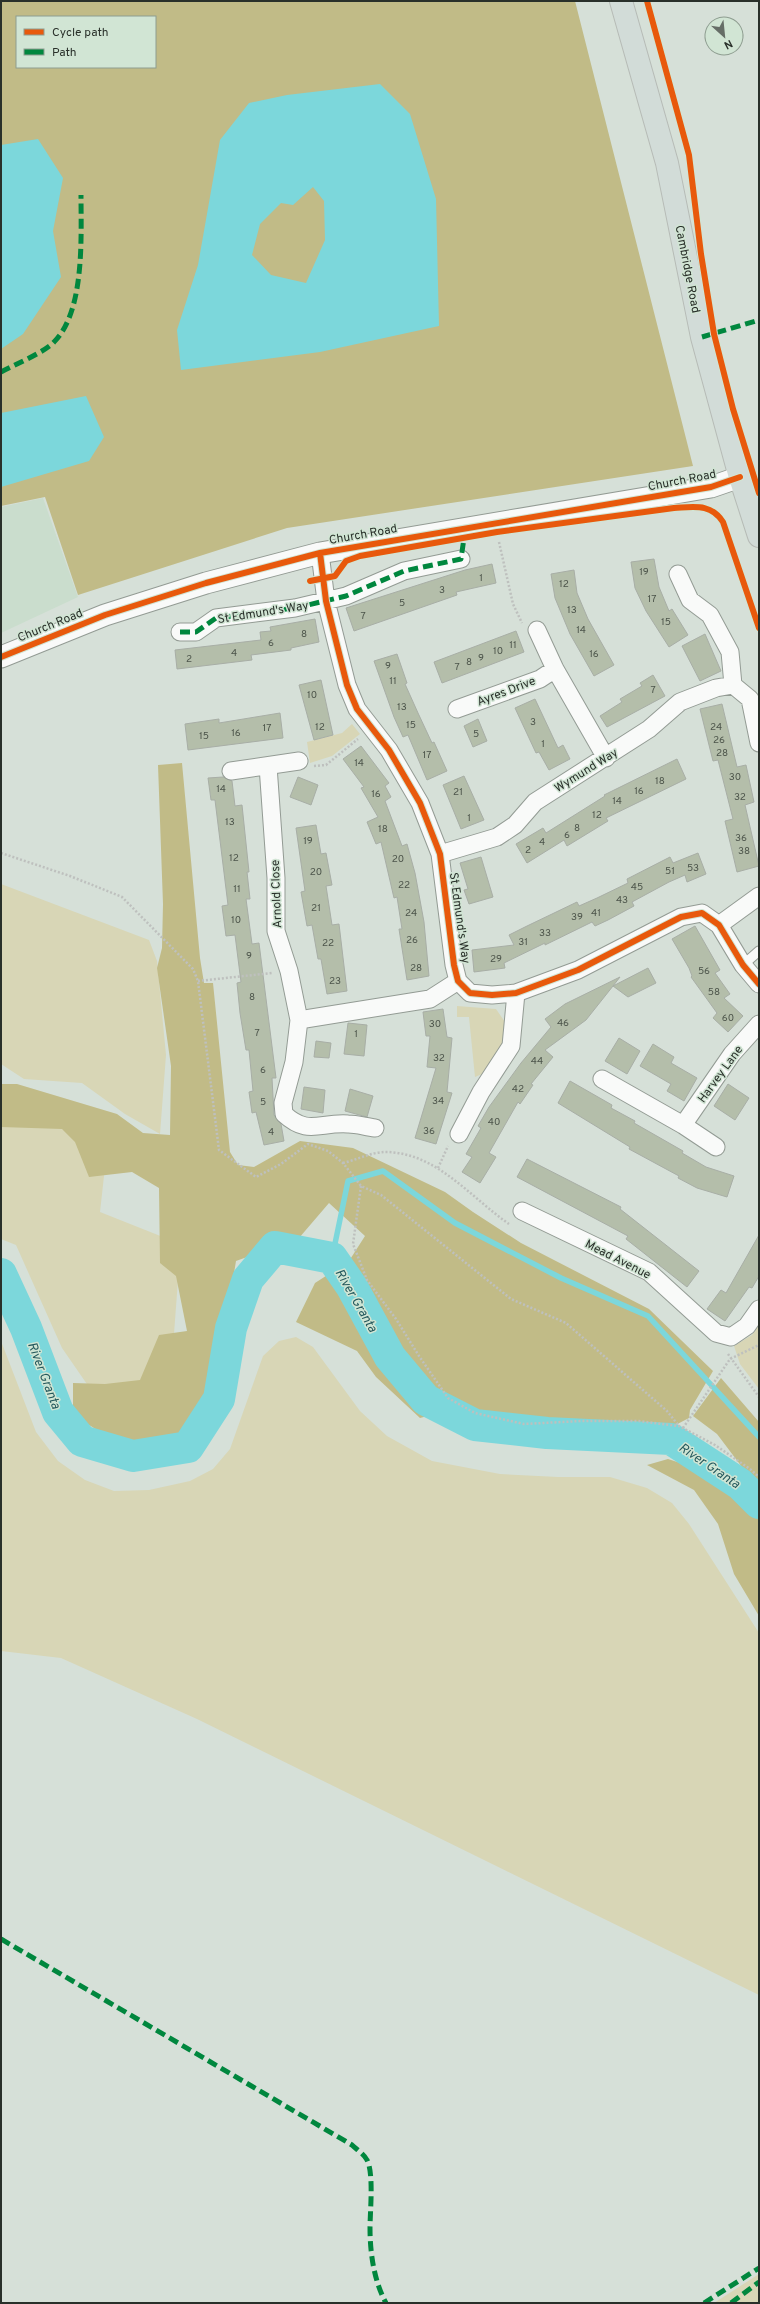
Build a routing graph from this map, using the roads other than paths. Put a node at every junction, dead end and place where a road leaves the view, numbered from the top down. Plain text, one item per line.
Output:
1 (621, 1) edge
2 (740, 477) junction
3 (759, 536) edge
4 (320, 553) junction
5 (461, 559) dead end
6 (678, 574) dead end
7 (326, 601) junction
8 (537, 630) road end
9 (180, 632) dead end
10 (1, 657) edge
11 (555, 669) junction
12 (733, 685) junction
13 (457, 710) dead end
14 (759, 743) edge
15 (606, 758) junction
16 (299, 760) road end
17 (268, 766) junction
18 (231, 771) dead end
19 (440, 854) junction
20 (759, 896) edge
21 (719, 925) junction
22 (759, 951) edge
23 (743, 965) junction
24 (458, 981) junction
25 (759, 984) edge
26 (516, 994) junction
27 (299, 1020) junction
28 (759, 1024) edge
29 (602, 1079) dead end
30 (683, 1125) junction
31 (375, 1128) dead end
32 (459, 1134) road end
33 (716, 1147) dead end
34 (522, 1211) dead end
35 (759, 1309) edge

1 - 2 highway, Cambridge Road
2 - 3 highway, Cambridge Road
2 - 4 street, Church Road
4 - 7 street, St Edmund's Way
4 - 10 street, Church Road
5 - 7 street, St Edmund's Way
6 - 12 street
7 - 9 street, St Edmund's Way
7 - 19 street, St Edmund's Way
8 - 11 street
11 - 13 street, Ayres Drive
11 - 15 street
12 - 14 street
12 - 15 street, Wymund Way
15 - 19 street, Wymund Way
16 - 17 street
17 - 18 street
17 - 27 street, Arnold Close
19 - 24 street, St Edmund's Way
20 - 21 street
21 - 23 street, St Edmund's Way
21 - 26 street, St Edmund's Way
22 - 23 lane
23 - 25 street, St Edmund's Way
24 - 26 street, St Edmund's Way
24 - 27 street
26 - 32 street
27 - 31 street, Arnold Close
28 - 30 street, Harvey Lane
29 - 30 street
30 - 33 street
34 - 35 street, Mead Avenue

